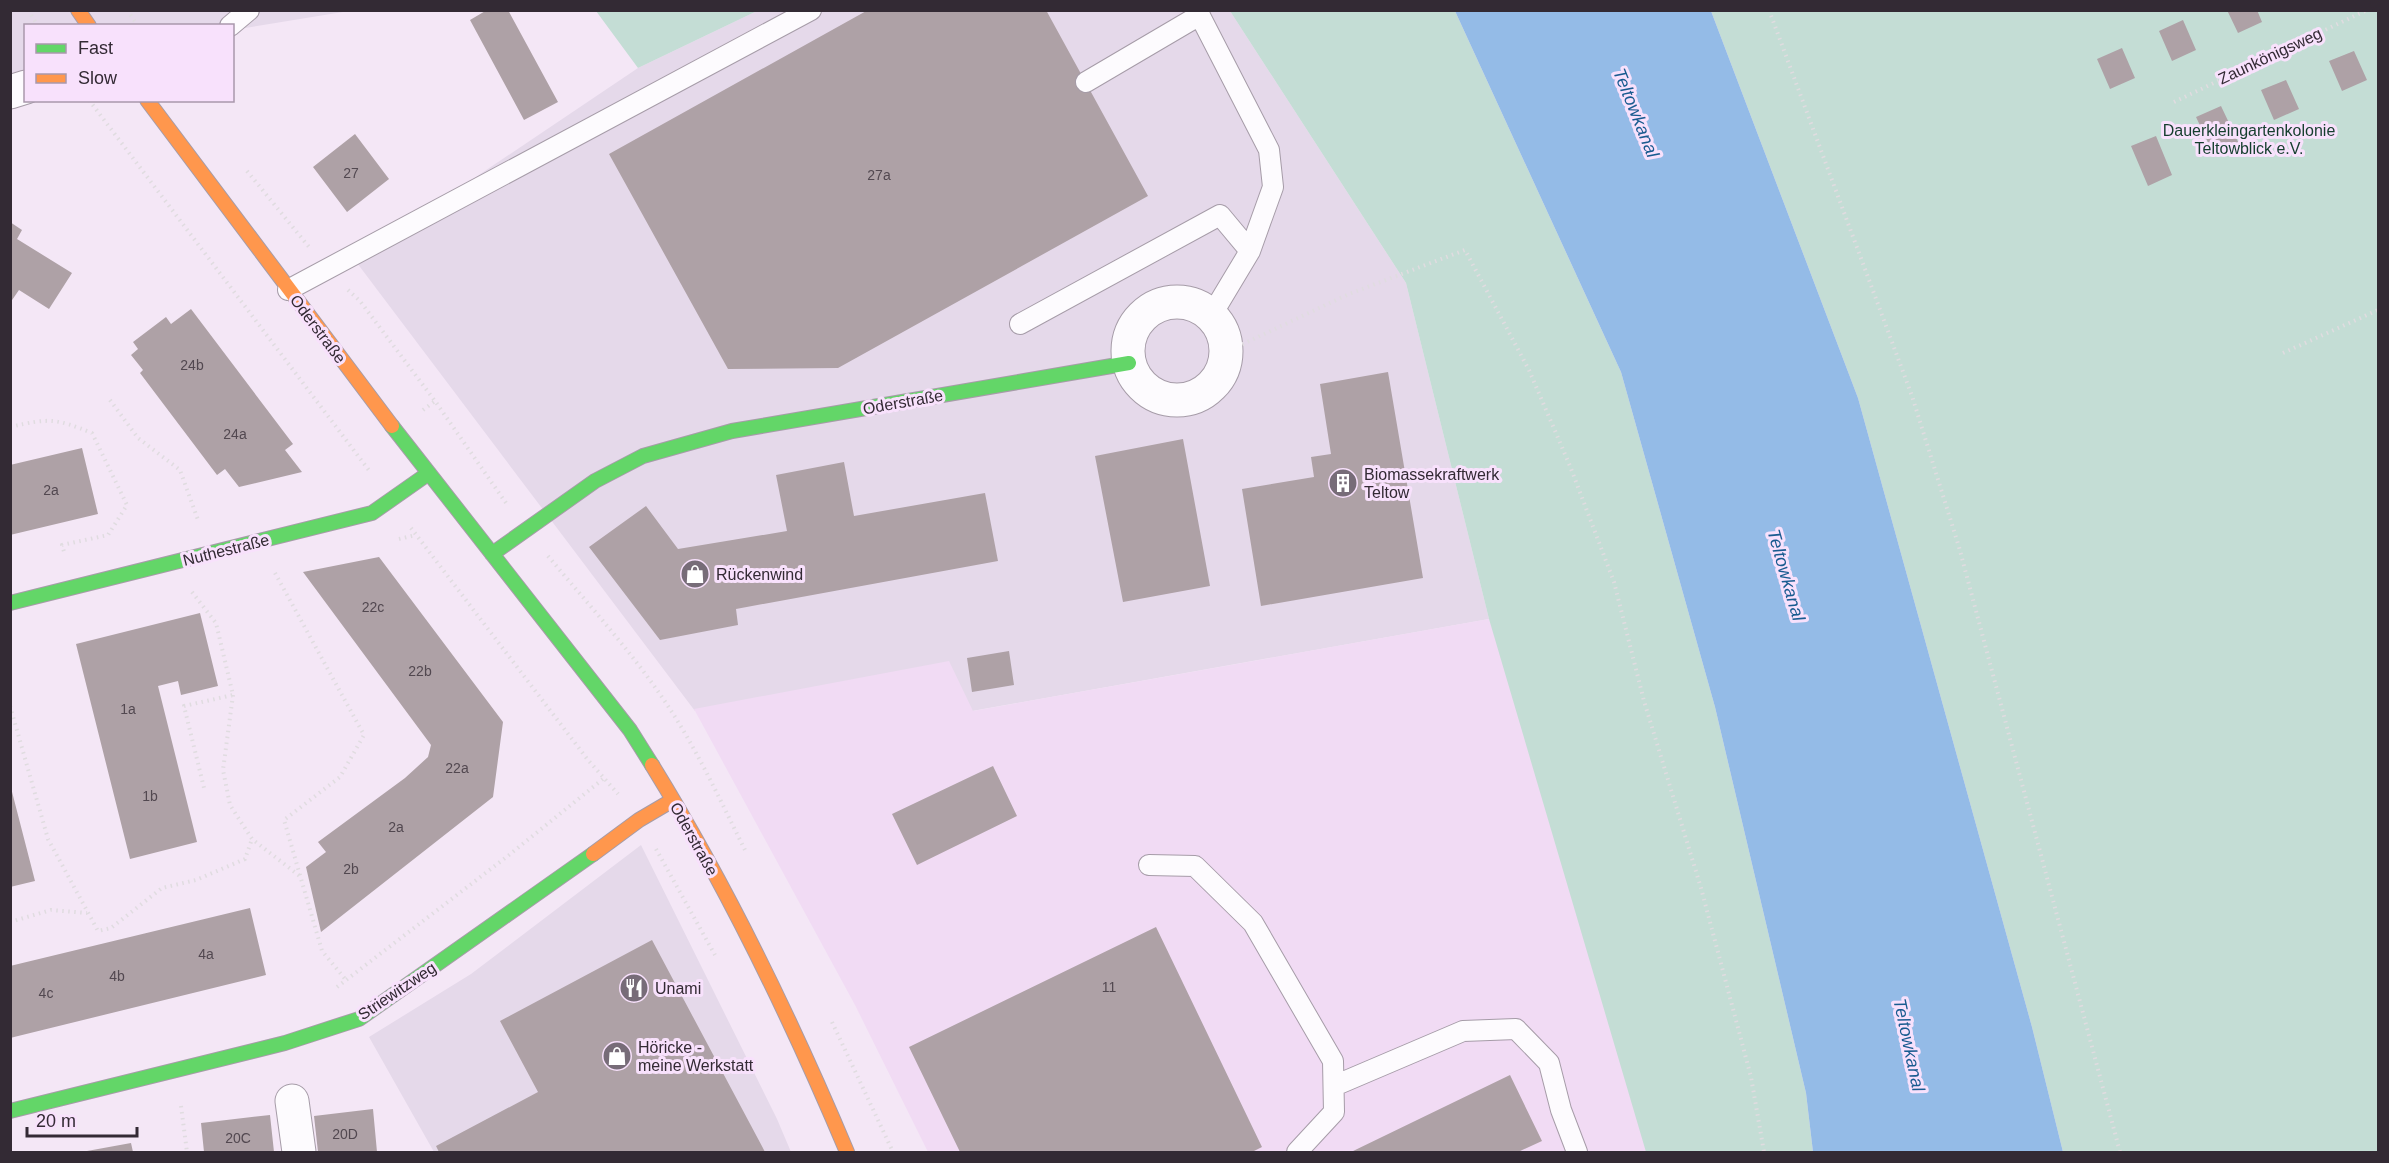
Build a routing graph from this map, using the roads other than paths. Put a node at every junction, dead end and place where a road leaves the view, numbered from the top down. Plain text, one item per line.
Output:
1 (78, 10) edge
2 (249, 10) edge
3 (812, 10) edge
4 (1199, 13) edge
5 (88, 24) edge
6 (232, 24) edge
7 (1086, 82) dead end
8 (148, 102) edge
9 (1250, 251) junction
10 (288, 290) junction
11 (1211, 316) junction
12 (1020, 324) dead end
13 (1129, 363) junction
14 (429, 472) junction
15 (492, 555) junction
16 (10, 603) edge
17 (672, 800) junction
18 (1149, 866) dead end
19 (1334, 1086) junction
20 (292, 1101) dead end
21 (10, 1111) edge
22 (299, 1152) edge
23 (848, 1152) edge
24 (1297, 1152) edge
25 (1577, 1152) edge

1 - 5 street
2 - 6 lane
3 - 10 lane
4 - 7 lane
4 - 9 lane
8 - 10 street, Oderstraße
9 - 11 lane
9 - 12 lane
10 - 14 street, Oderstraße
11 - 13 street
11 - 13 street
13 - 15 street, Oderstraße
14 - 15 street, Oderstraße
14 - 16 street, Nuthestraße
15 - 17 street, Oderstraße
17 - 21 street, Striewitzweg
17 - 23 street, Oderstraße
18 - 19 lane
19 - 24 lane
19 - 25 lane
20 - 22 street

